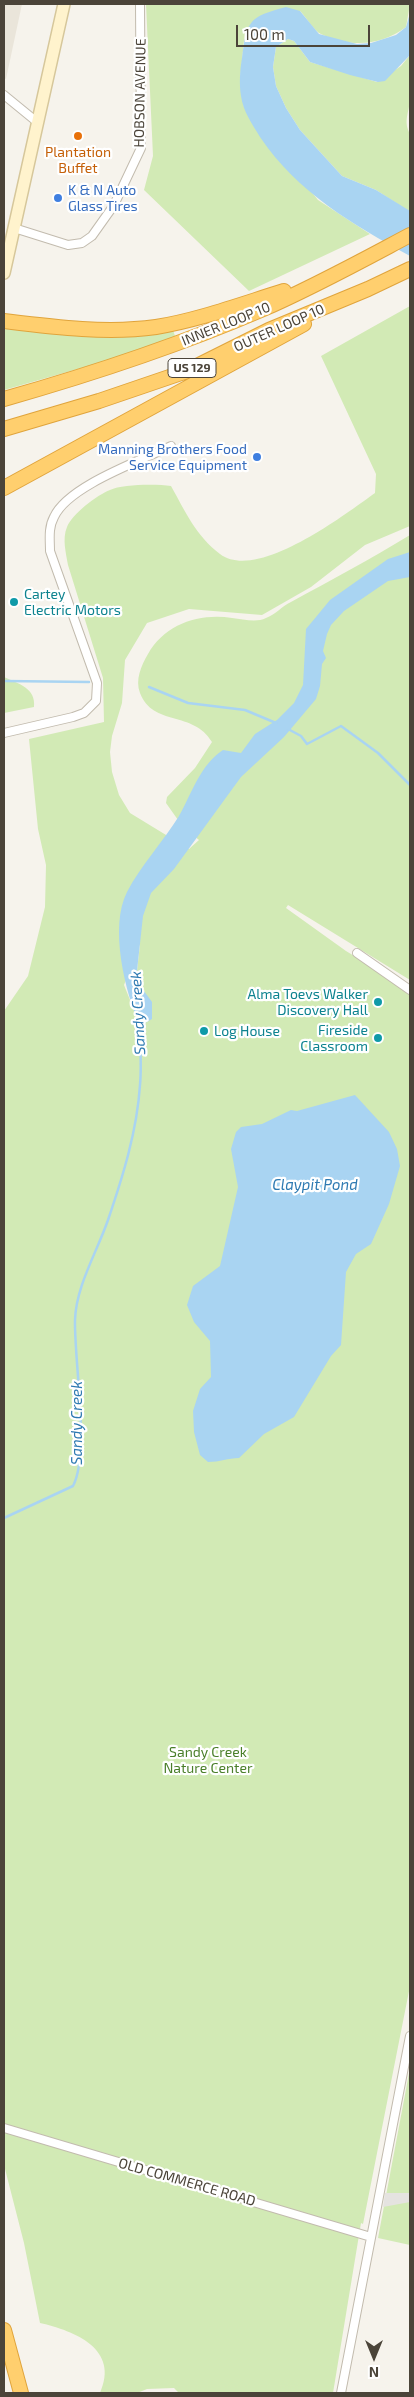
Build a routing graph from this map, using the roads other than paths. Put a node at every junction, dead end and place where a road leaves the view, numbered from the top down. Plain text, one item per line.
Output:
1 (64, 4) edge
2 (140, 4) edge
3 (4, 95) edge
4 (37, 122) junction
5 (14, 228) junction
6 (410, 235) edge
7 (410, 269) edge
8 (4, 273) edge
9 (328, 278) junction
10 (368, 289) junction
11 (4, 321) edge
12 (4, 399) edge
13 (6, 429) edge
14 (171, 446) dead end
15 (4, 488) edge
16 (4, 733) edge
17 (357, 953) dead end
18 (410, 990) edge
19 (410, 2036) edge
20 (4, 2128) edge
21 (371, 2237) junction
22 (4, 2330) edge
23 (21, 2393) edge
24 (341, 2393) edge

1 - 4 main road
2 - 5 street, HOBSON AVENUE
3 - 4 street
4 - 5 main road
5 - 8 main road
6 - 9 highway, INNER LOOP 10 / US 129
7 - 10 highway, OUTER LOOP 10 / US 129
9 - 11 highway
9 - 12 highway, INNER LOOP 10 / US 129
10 - 13 highway, OUTER LOOP 10 / US 129
10 - 15 highway
14 - 16 street
17 - 18 street
19 - 21 street
20 - 21 street, OLD COMMERCE ROAD
21 - 24 street
22 - 23 highway

